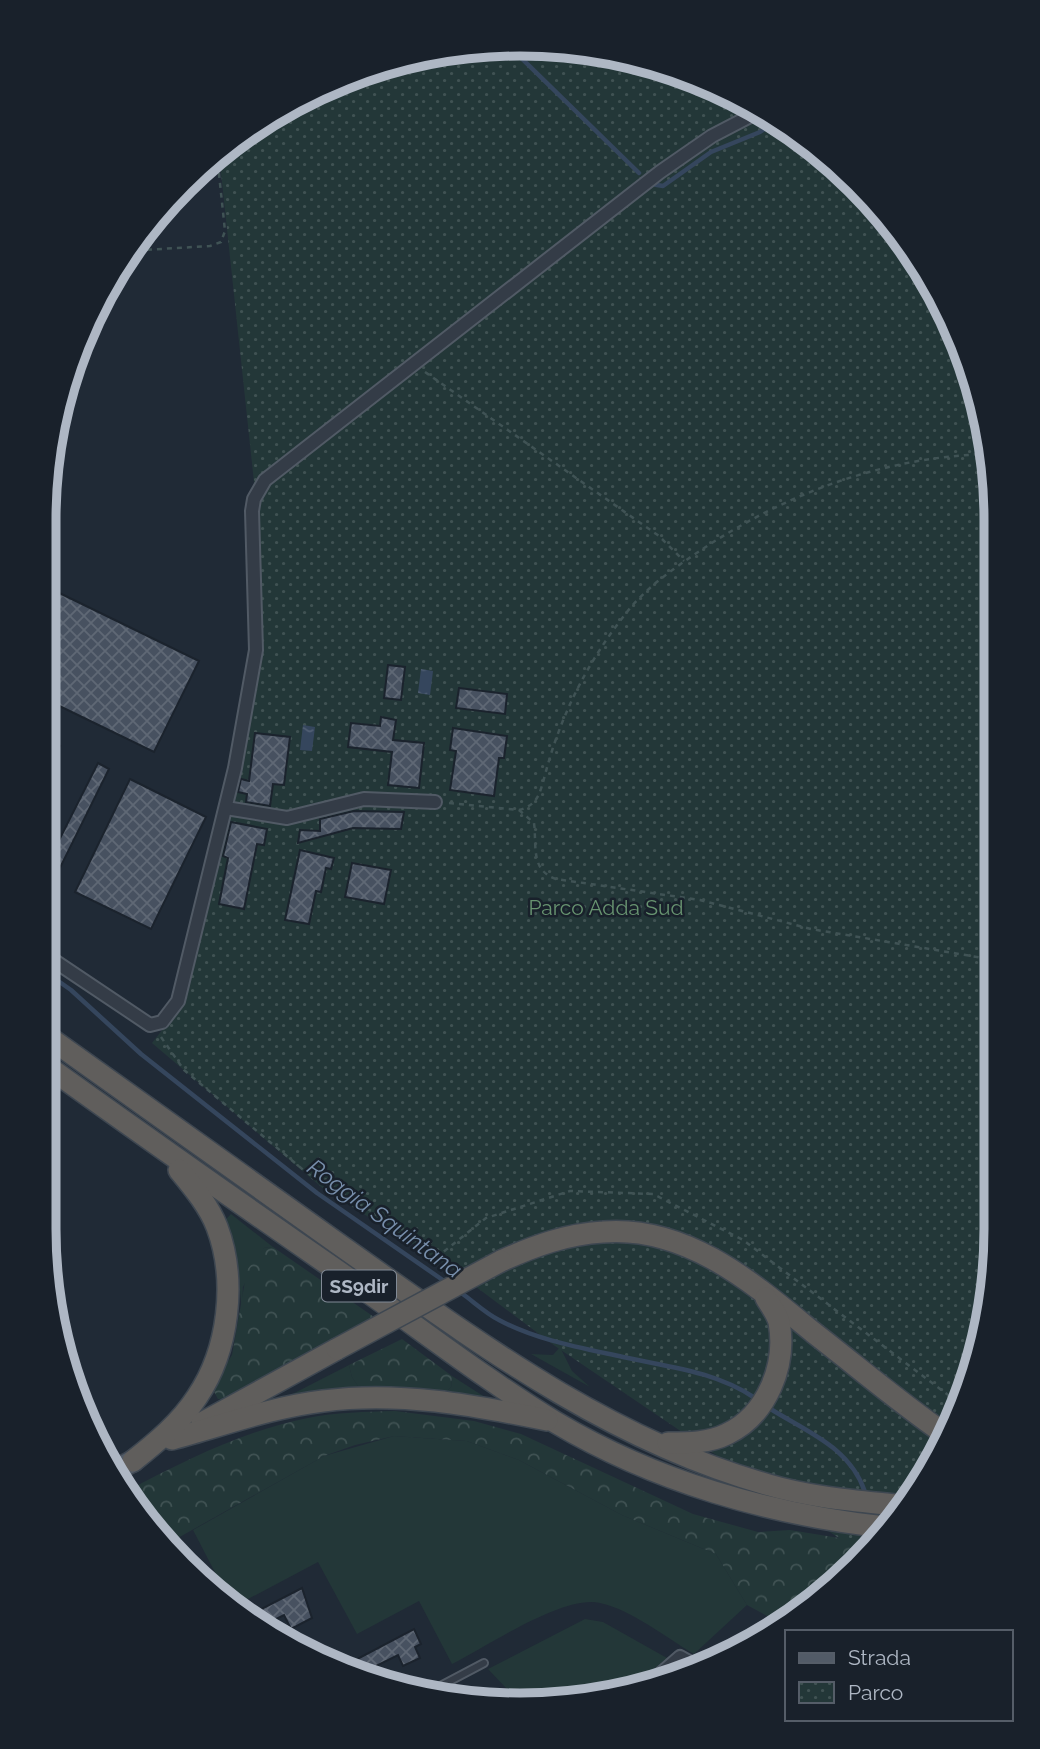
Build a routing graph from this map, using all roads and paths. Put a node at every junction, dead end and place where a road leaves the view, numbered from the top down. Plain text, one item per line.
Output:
1 (749, 117) edge
2 (218, 168) edge
3 (143, 250) edge
4 (412, 362) junction
5 (979, 455) edge
6 (684, 561) junction
7 (435, 802) joint
8 (226, 808) junction
9 (519, 810) junction
10 (984, 958) edge
11 (56, 962) edge
12 (153, 1025) junction
13 (56, 1043) edge
14 (56, 1072) edge
15 (162, 1149) junction
16 (762, 1291) junction
17 (952, 1398) edge
18 (555, 1422) junction
19 (938, 1429) edge
20 (172, 1439) junction
21 (652, 1443) junction
22 (124, 1465) edge
23 (893, 1505) edge
24 (876, 1526) edge
25 (688, 1661) edge
26 (484, 1663) dead end
27 (666, 1669) edge
28 (439, 1686) edge

1 - 4 street
2 - 3 path
4 - 6 path
4 - 8 street
5 - 6 path
6 - 9 path
7 - 8 street
7 - 9 path
8 - 12 street
9 - 10 path
11 - 12 street
12 - 17 path
13 - 21 highway, SS9dir
14 - 15 highway, SS9dir
15 - 18 highway, SS9dir
15 - 22 highway
16 - 19 highway
16 - 20 highway, bridge
16 - 21 highway
18 - 20 highway
18 - 24 highway, SS9dir
20 - 22 highway
21 - 23 highway, SS9dir
25 - 27 street
26 - 28 lane

